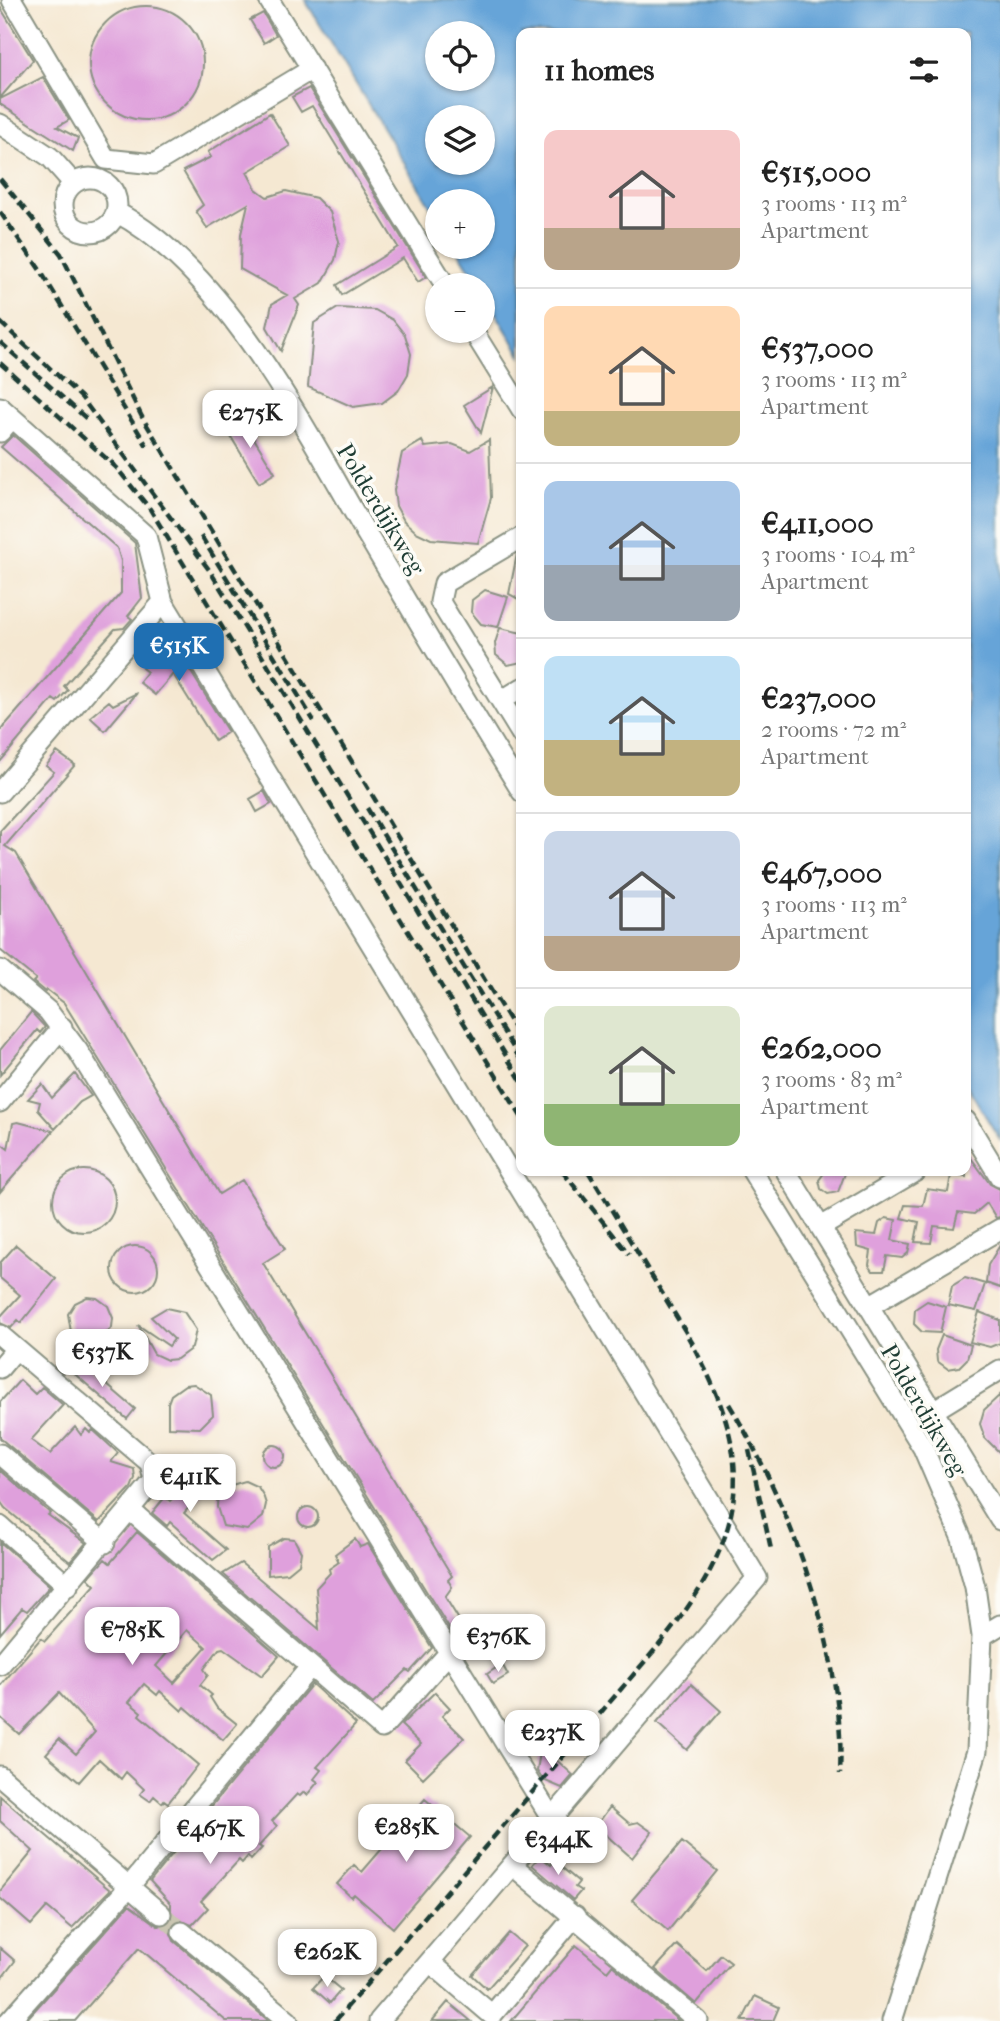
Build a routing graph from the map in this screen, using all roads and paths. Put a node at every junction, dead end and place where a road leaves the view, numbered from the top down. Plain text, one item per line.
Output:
1 (12, 0) edge
2 (270, 0) edge
3 (312, 69) junction
4 (0, 124) edge
5 (73, 183) junction
6 (116, 212) junction
7 (438, 273) edge
8 (480, 343) edge
9 (516, 400) edge
10 (4, 419) edge
11 (516, 541) edge
12 (163, 602) junction
13 (516, 692) edge
14 (501, 701) junction
15 (516, 725) edge
16 (516, 782) edge
17 (0, 792) edge
18 (0, 970) edge
19 (62, 1027) junction
20 (0, 1102) edge
21 (971, 1136) edge
22 (755, 1176) edge
23 (789, 1176) edge
24 (908, 1176) edge
25 (1000, 1177) edge
26 (821, 1227) junction
27 (1000, 1229) edge
28 (869, 1306) junction
29 (0, 1335) edge
30 (16, 1349) junction
31 (0, 1368) edge
32 (1000, 1370) edge
33 (933, 1411) junction
34 (0, 1454) edge
35 (131, 1511) junction
36 (1000, 1520) edge
37 (0, 1526) edge
38 (105, 1543) junction
39 (68, 1586) junction
40 (1000, 1625) edge
41 (982, 1636) junction
42 (448, 1654) junction
43 (0, 1665) edge
44 (310, 1667) junction
45 (0, 1776) edge
46 (552, 1819) junction
47 (512, 1865) junction
48 (128, 1888) junction
49 (161, 1914) tunnel mouth
50 (575, 1916) junction
51 (182, 1932) tunnel mouth
52 (430, 1962) junction
53 (9, 2021) edge
54 (288, 2021) edge
55 (379, 2021) edge
56 (698, 2021) edge
57 (892, 2021) edge

1 - 3 street
2 - 3 street
3 - 7 street
4 - 5 street
5 - 6 street
5 - 6 street
6 - 16 street, Polderdijkweg
8 - 9 street
10 - 12 street
11 - 14 street
12 - 17 street
12 - 46 street
13 - 14 street
14 - 15 street
18 - 19 street
19 - 20 street
19 - 42 street
21 - 25 street
22 - 41 street, Polderdijkweg
23 - 26 street
24 - 26 street
26 - 28 street
27 - 28 street
28 - 33 street
29 - 30 street
30 - 31 street
30 - 35 street
32 - 33 street
33 - 36 street
34 - 38 street
35 - 38 street
35 - 44 street
37 - 39 street
38 - 39 street
39 - 43 street
40 - 41 street
41 - 57 street, Polderdijkweg
42 - 44 street
42 - 46 street
44 - 48 street
45 - 48 street
46 - 47 street
47 - 50 street
47 - 52 street
48 - 49 street
48 - 53 street
50 - 52 street
50 - 56 street
51 - 54 street
52 - 55 street

